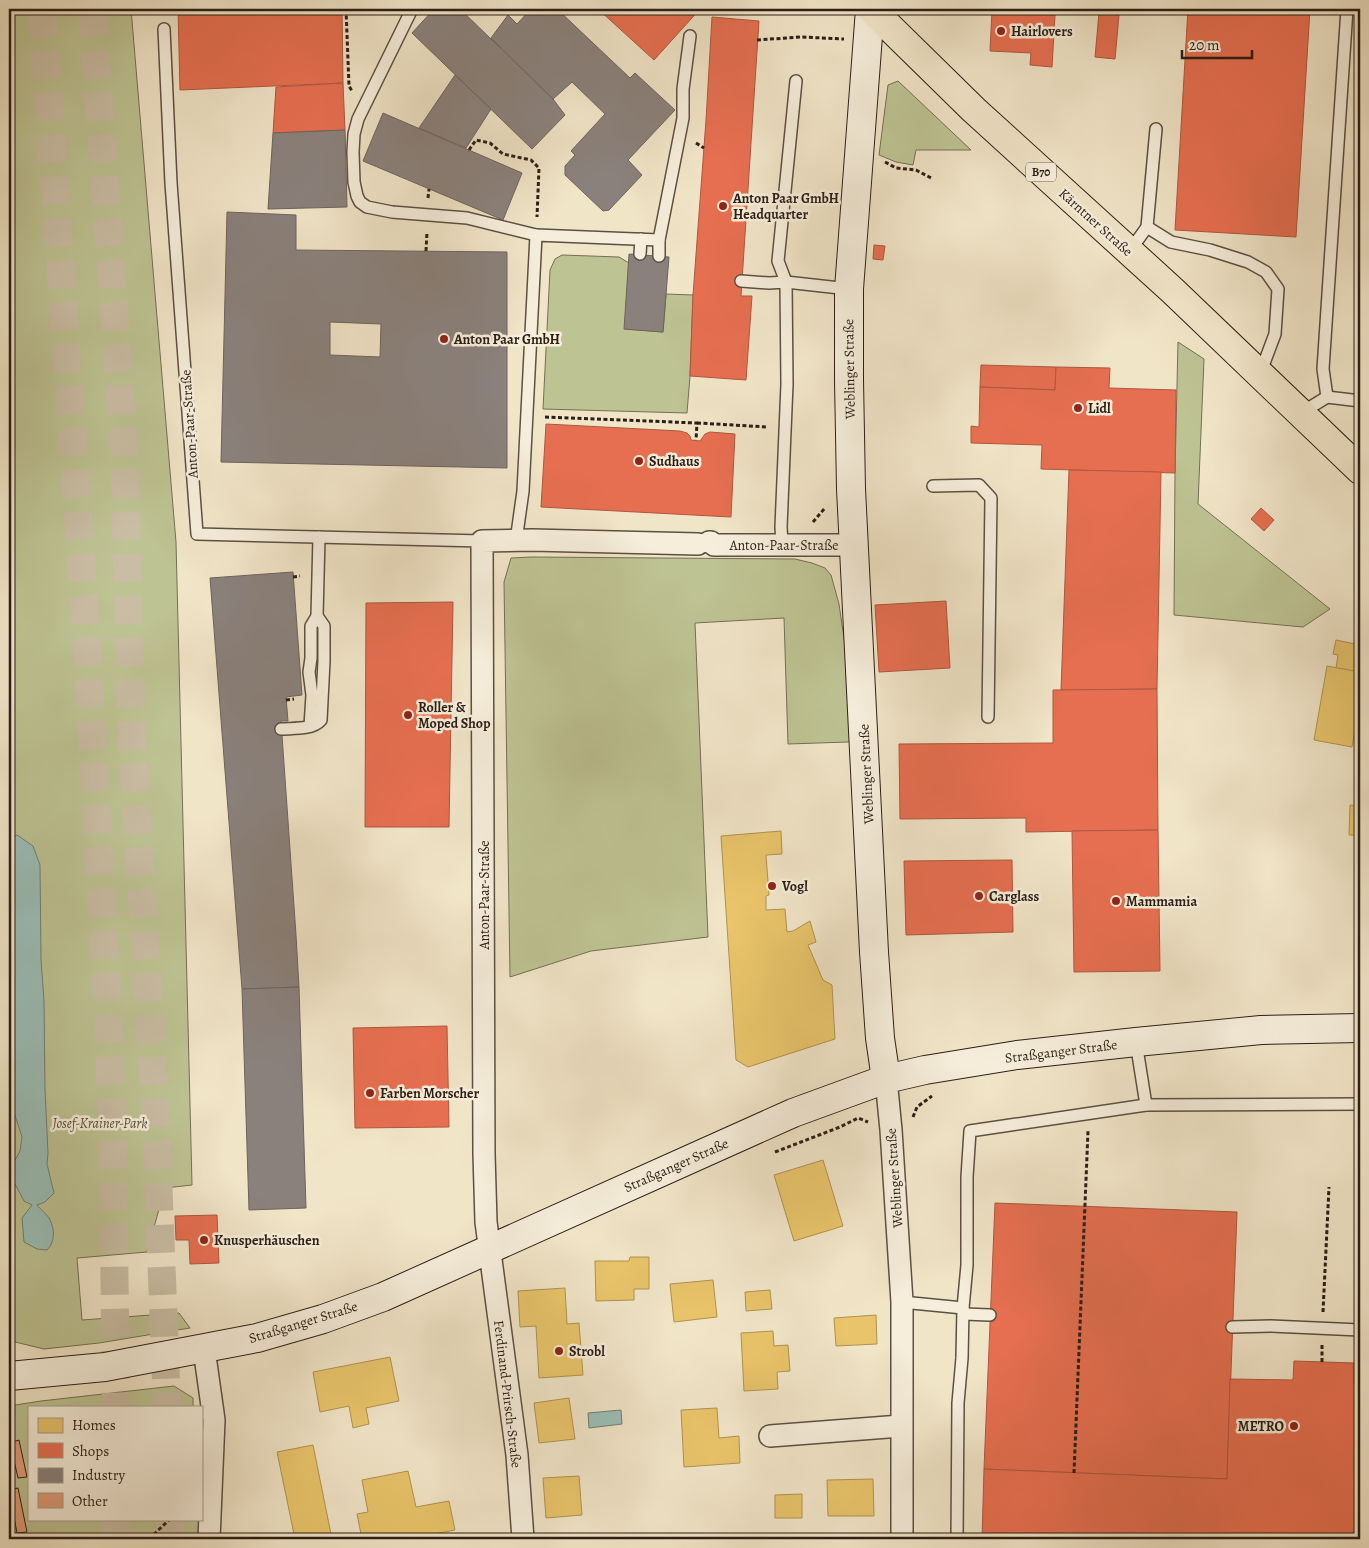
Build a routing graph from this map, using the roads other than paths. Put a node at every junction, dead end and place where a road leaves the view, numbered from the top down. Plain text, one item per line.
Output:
1 (412, 9) edge
2 (870, 9) edge
3 (1347, 9) edge
4 (164, 29) dead end
5 (690, 36) dead end
6 (796, 81) dead end
7 (1156, 129) dead end
8 (1147, 227) junction
9 (536, 235) junction
10 (641, 239) junction
11 (659, 240) junction
12 (1130, 252) junction
13 (640, 254) dead end
14 (659, 256) dead end
15 (741, 282) dead end
16 (786, 282) junction
17 (849, 289) junction
18 (1260, 374) junction
19 (1327, 397) junction
20 (1360, 401) edge
21 (1301, 413) junction
22 (1360, 470) edge
23 (933, 486) dead end
24 (320, 536) junction
25 (482, 541) junction
26 (516, 541) junction
27 (782, 545) junction
28 (854, 545) junction
29 (317, 616) junction
30 (988, 718) dead end
31 (310, 726) junction
32 (281, 729) dead end
33 (1360, 1028) edge
34 (1136, 1042) junction
35 (886, 1079) junction
36 (1360, 1104) edge
37 (1146, 1105) junction
38 (490, 1249) junction
39 (902, 1302) junction
40 (964, 1311) junction
41 (990, 1315) dead end
42 (1232, 1327) dead end
43 (1360, 1330) edge
44 (204, 1349) junction
45 (9, 1376) edge
46 (902, 1426) junction
47 (770, 1436) dead end
48 (209, 1539) edge
49 (523, 1539) edge
50 (902, 1539) edge
51 (957, 1539) edge

1 - 9 lane
2 - 12 main road, Kärntner Straße / B70
2 - 17 street, Weblinger Straße
3 - 19 lane
4 - 24 lane, Anton-Paar-Straße
5 - 11 lane
6 - 16 lane
7 - 8 lane
8 - 12 lane
8 - 18 lane
9 - 10 lane
9 - 26 lane
10 - 11 lane
10 - 13 lane
11 - 14 lane
12 - 18 main road, Kärntner Straße / B70
15 - 16 lane
16 - 17 lane
16 - 27 lane
17 - 28 street, Weblinger Straße
18 - 21 main road, Kärntner Straße / B70
19 - 20 lane
19 - 21 lane
21 - 22 main road, Kärntner Straße / B70
23 - 30 lane
24 - 25 lane, Anton-Paar-Straße
24 - 29 lane
25 - 26 street, Anton-Paar-Straße
25 - 38 street, Anton-Paar-Straße
26 - 27 street, Anton-Paar-Straße
27 - 28 street, Anton-Paar-Straße
28 - 35 street, Weblinger Straße
29 - 31 lane
29 - 31 lane
31 - 32 lane
33 - 34 street, Straßganger Straße
34 - 35 street, Straßganger Straße
34 - 37 lane
35 - 38 street, Straßganger Straße
35 - 39 street, Weblinger Straße
36 - 37 lane
37 - 40 lane
38 - 44 street, Straßganger Straße
38 - 49 street, Ferdinand-Prirsch-Straße
39 - 40 lane
39 - 46 street, Weblinger Straße
40 - 41 lane
40 - 51 lane
42 - 43 lane
44 - 45 street, Straßganger Straße
44 - 48 street
46 - 47 street
46 - 50 street, Weblinger Straße

